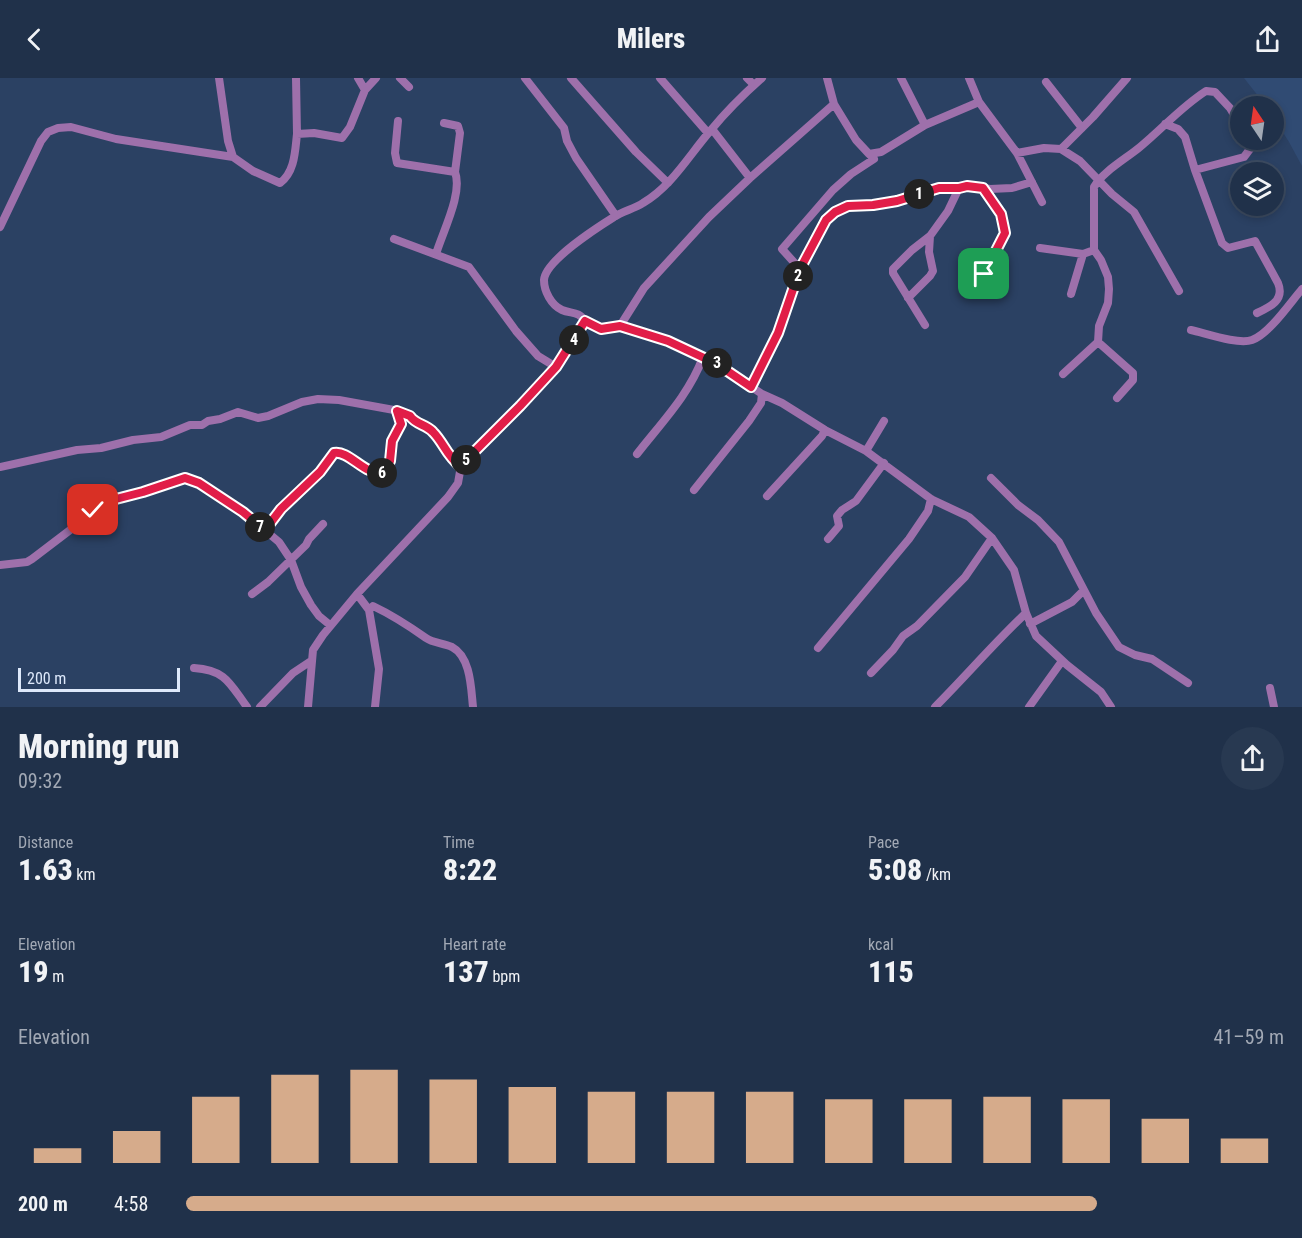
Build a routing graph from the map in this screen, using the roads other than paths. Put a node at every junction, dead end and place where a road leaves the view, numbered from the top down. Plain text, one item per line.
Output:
1 (219, 78) edge
2 (296, 78) edge
3 (358, 78) edge
4 (376, 78) edge
5 (400, 78) edge
6 (525, 78) edge
7 (571, 78) edge
8 (660, 78) edge
9 (747, 78) edge
10 (762, 78) edge
11 (827, 78) edge
12 (902, 78) edge
13 (969, 78) edge
14 (1128, 78) edge
15 (1046, 82) dead end
16 (754, 85) junction
17 (409, 87) dead end
18 (365, 90) junction
19 (979, 102) junction
20 (834, 104) junction
21 (1230, 108) edge
22 (398, 121) dead end
23 (444, 123) dead end
24 (1165, 124) junction
25 (925, 125) junction
26 (1082, 128) junction
27 (710, 131) junction
28 (297, 134) junction
29 (1061, 149) junction
30 (1249, 150) edge
31 (869, 153) junction
32 (1017, 153) junction
33 (233, 157) junction
34 (1195, 170) junction
35 (455, 172) junction
36 (750, 178) junction
37 (1099, 178) junction
38 (1032, 182) junction
39 (668, 183) junction
40 (959, 188) junction
41 (983, 188) junction
42 (1042, 202) dead end
43 (616, 216) junction
44 (0, 227) edge
45 (930, 236) junction
46 (394, 239) dead end
47 (1040, 248) dead end
48 (1094, 250) junction
49 (436, 254) junction
50 (1083, 254) junction
51 (800, 269) junction
52 (984, 274) dead end
53 (1302, 289) edge
54 (1179, 291) dead end
55 (1071, 294) dead end
56 (908, 298) junction
57 (1257, 313) dead end
58 (585, 321) junction
59 (925, 325) dead end
60 (620, 326) junction
61 (1191, 330) dead end
62 (1098, 342) junction
63 (703, 357) junction
64 (556, 367) junction
65 (1063, 374) dead end
66 (751, 387) junction
67 (762, 394) junction
68 (1118, 398) dead end
69 (397, 411) junction
70 (884, 421) dead end
71 (825, 430) junction
72 (866, 451) junction
73 (637, 454) dead end
74 (884, 463) junction
75 (460, 466) junction
76 (0, 467) edge
77 (991, 477) dead end
78 (693, 490) dead end
79 (767, 496) dead end
80 (932, 499) junction
81 (323, 524) dead end
82 (265, 530) junction
83 (992, 538) junction
84 (828, 539) dead end
85 (291, 560) junction
86 (0, 565) edge
87 (1083, 591) junction
88 (252, 594) dead end
89 (357, 594) junction
90 (369, 610) junction
91 (1026, 614) junction
92 (1030, 624) junction
93 (330, 625) junction
94 (818, 648) dead end
95 (311, 661) junction
96 (1062, 661) junction
97 (194, 668) dead end
98 (871, 673) dead end
99 (1188, 683) dead end
100 (1270, 688) dead end
101 (247, 707) edge
102 (260, 707) edge
103 (308, 707) edge
104 (375, 707) edge
105 (473, 707) edge
106 (935, 707) edge
107 (1029, 707) edge
108 (1111, 707) edge
109 (1274, 707) edge

1 - 33 street
2 - 28 street
3 - 18 street
4 - 18 street
5 - 17 street
6 - 43 street
7 - 39 street
8 - 27 street
9 - 16 street
10 - 16 street
11 - 20 street
12 - 25 street
13 - 19 street
14 - 26 street
15 - 26 street
16 - 27 street
18 - 28 street
19 - 25 street
19 - 32 street
20 - 31 street
20 - 36 street
21 - 24 street
22 - 35 street
23 - 35 street
24 - 34 street
24 - 37 street
25 - 31 street
26 - 29 street
27 - 36 street
27 - 39 street
28 - 33 street
29 - 32 street
29 - 37 street
30 - 34 street
31 - 51 street
32 - 38 street
33 - 44 street
34 - 57 street
35 - 49 street
36 - 60 street
37 - 48 street
37 - 54 street
38 - 41 street
38 - 42 street
39 - 43 street
40 - 41 street
40 - 45 street
40 - 51 street
41 - 52 street
43 - 58 street
45 - 56 street
45 - 56 street
46 - 49 street
47 - 50 street
48 - 50 street
48 - 62 street
49 - 64 street
50 - 55 street
51 - 66 street
53 - 61 street
56 - 59 street
58 - 60 street
58 - 64 street
60 - 63 street
62 - 65 street
62 - 68 street
63 - 66 street
63 - 73 street
64 - 75 street
66 - 67 street
67 - 71 street
67 - 78 street
69 - 75 street
69 - 76 street
69 - 82 street
70 - 72 street
71 - 72 street
71 - 79 street
72 - 74 street
74 - 80 street
74 - 84 street
75 - 89 street
77 - 87 street
80 - 83 street
80 - 94 street
81 - 85 street
82 - 85 street
82 - 86 street
83 - 91 street
83 - 98 street
85 - 88 street
85 - 93 street
87 - 92 street
87 - 99 street
89 - 90 street
89 - 93 street
90 - 104 street
90 - 105 street
91 - 92 street
91 - 106 street
92 - 96 street
93 - 95 street
95 - 102 street
95 - 103 street
96 - 107 street
96 - 108 street
97 - 101 street
100 - 109 street

